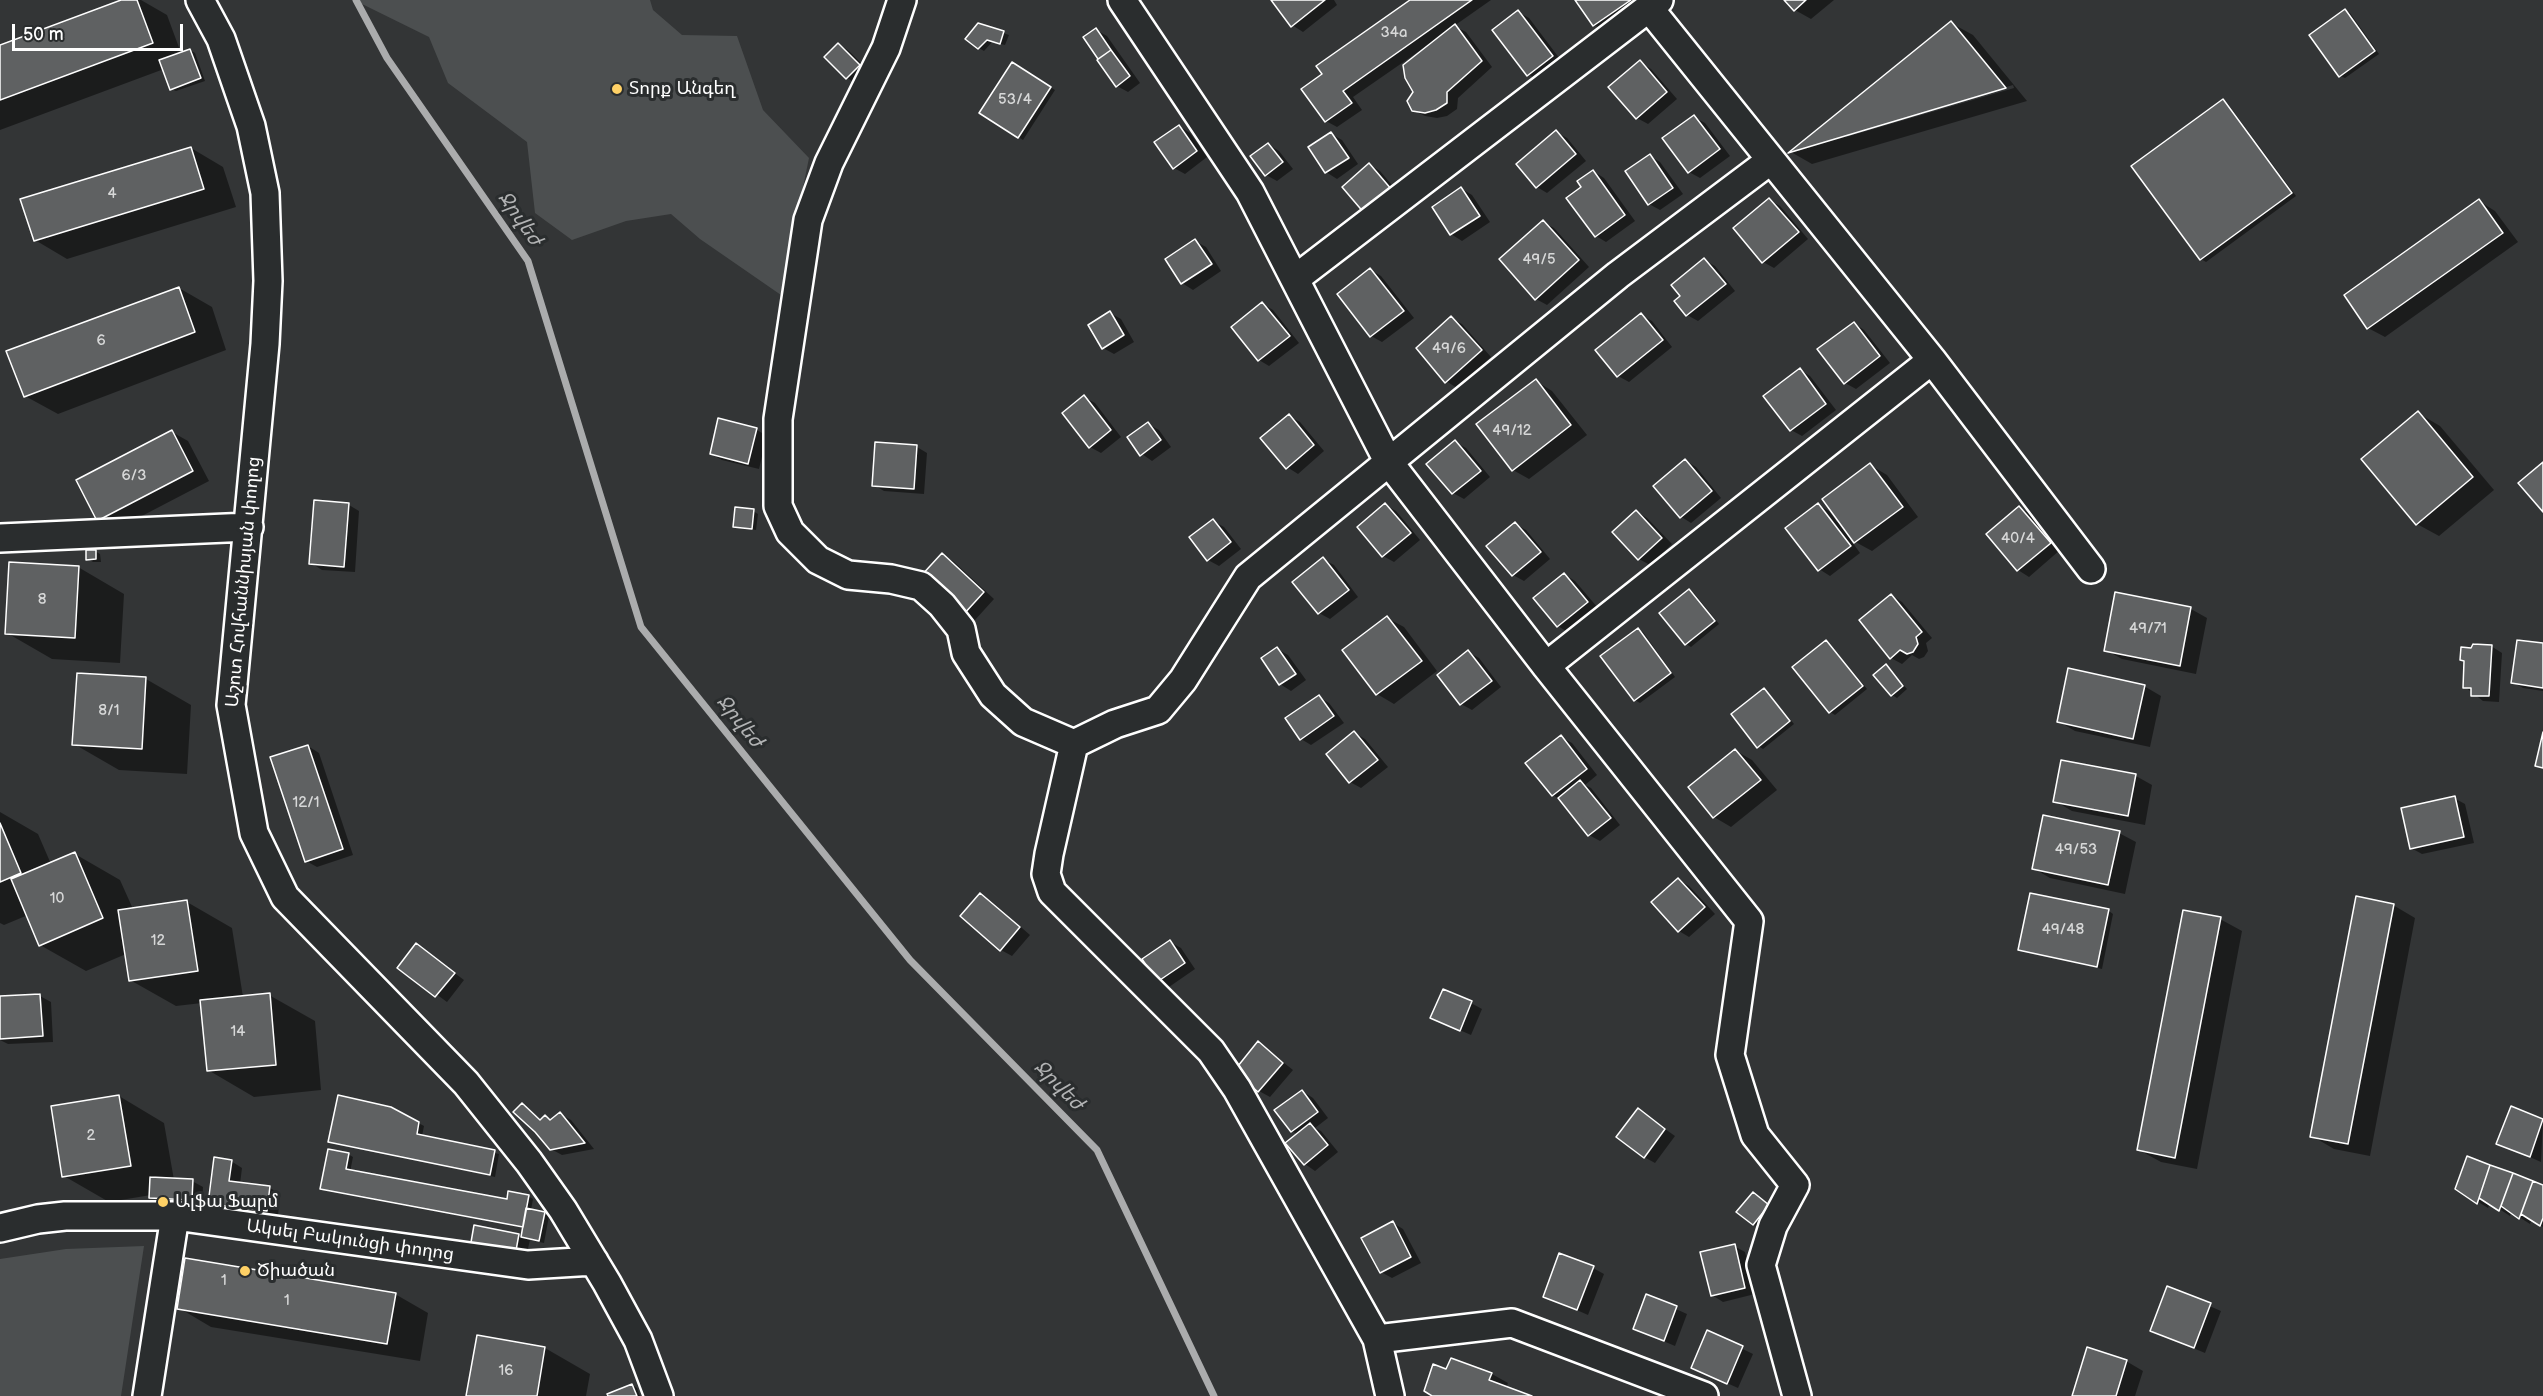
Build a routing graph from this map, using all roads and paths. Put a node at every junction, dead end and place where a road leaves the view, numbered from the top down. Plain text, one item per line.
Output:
1 (200, 0) edge
2 (902, 0) edge
3 (1122, 0) edge
4 (1654, 4) edge
5 (1771, 160) junction
6 (1295, 279) junction
7 (1932, 360) junction
8 (1388, 461) junction
9 (249, 527) junction
10 (0, 538) edge
11 (2091, 569) dead end
12 (1546, 666) junction
13 (1074, 744) junction
14 (175, 1216) junction
15 (0, 1228) edge
16 (594, 1261) junction
17 (1377, 1339) junction
18 (147, 1396) edge
19 (659, 1396) edge
20 (1390, 1396) edge
21 (1704, 1396) edge
22 (1797, 1396) edge

1 - 9 street, Աշոտ Հովհաննիսյան փողոց
2 - 13 street
3 - 6 street
4 - 5 street
4 - 6 street
5 - 7 street
5 - 8 street
6 - 8 street
7 - 11 street
7 - 12 street
8 - 12 street
8 - 13 street
9 - 10 street
9 - 16 street, Աշոտ Հովհաննիսյան փողոց
12 - 22 street
13 - 17 street
14 - 15 street, Ակսել Բակունցի փողոց
14 - 16 street, Ակսել Բակունցի փողոց
14 - 18 street
16 - 19 street, Աշոտ Հովհաննիսյան փողոց
17 - 20 street
17 - 21 street

